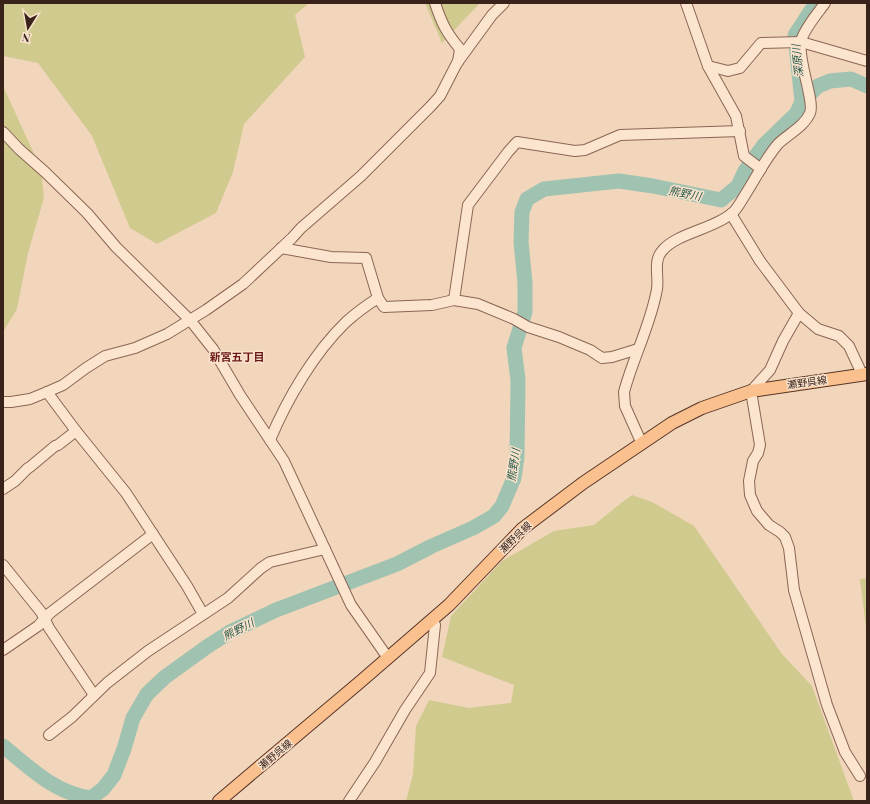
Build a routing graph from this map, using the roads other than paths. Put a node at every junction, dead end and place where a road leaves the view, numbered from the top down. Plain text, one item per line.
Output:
1 (435, 3) edge
2 (504, 3) edge
3 (686, 3) edge
4 (825, 3) edge
5 (801, 42) junction
6 (867, 61) edge
7 (457, 63) junction
8 (708, 66) junction
9 (740, 131) junction
10 (3, 132) edge
11 (758, 167) junction
12 (731, 214) junction
13 (281, 248) junction
14 (378, 298) junction
15 (454, 300) junction
16 (799, 313) junction
17 (190, 320) junction
18 (638, 349) junction
19 (865, 374) edge
20 (751, 391) junction
21 (47, 392) junction
22 (3, 402) edge
23 (76, 431) junction
24 (270, 440) junction
25 (642, 444) junction
26 (3, 489) edge
27 (153, 534) junction
28 (325, 549) junction
29 (3, 565) edge
30 (203, 614) junction
31 (45, 618) junction
32 (433, 619) junction
33 (3, 650) edge
34 (388, 658) junction
35 (94, 695) junction
36 (49, 735) dead end
37 (860, 776) dead end
38 (219, 801) edge
39 (349, 801) edge

1 - 7 street
2 - 7 street
3 - 8 street
4 - 5 street
5 - 6 street
5 - 8 street
5 - 11 street
7 - 13 street
8 - 9 street
9 - 11 street
9 - 15 street
10 - 17 street
11 - 12 street
12 - 16 street
12 - 18 street
13 - 14 street
13 - 17 street
14 - 15 street
14 - 24 street
15 - 18 street
16 - 19 street
16 - 20 street
17 - 21 street
17 - 24 street
18 - 25 street
19 - 20 main road, 瀬野呉線
20 - 25 main road, 瀬野呉線
20 - 37 street
21 - 22 street
21 - 23 street
23 - 26 street
23 - 27 street
24 - 28 street
25 - 32 main road, 瀬野呉線
27 - 30 street
27 - 31 street
28 - 30 street
28 - 34 street
29 - 31 street
30 - 35 street
31 - 33 street
31 - 35 street
32 - 34 main road, 瀬野呉線
32 - 39 street
34 - 38 main road, 瀬野呉線
35 - 36 street

